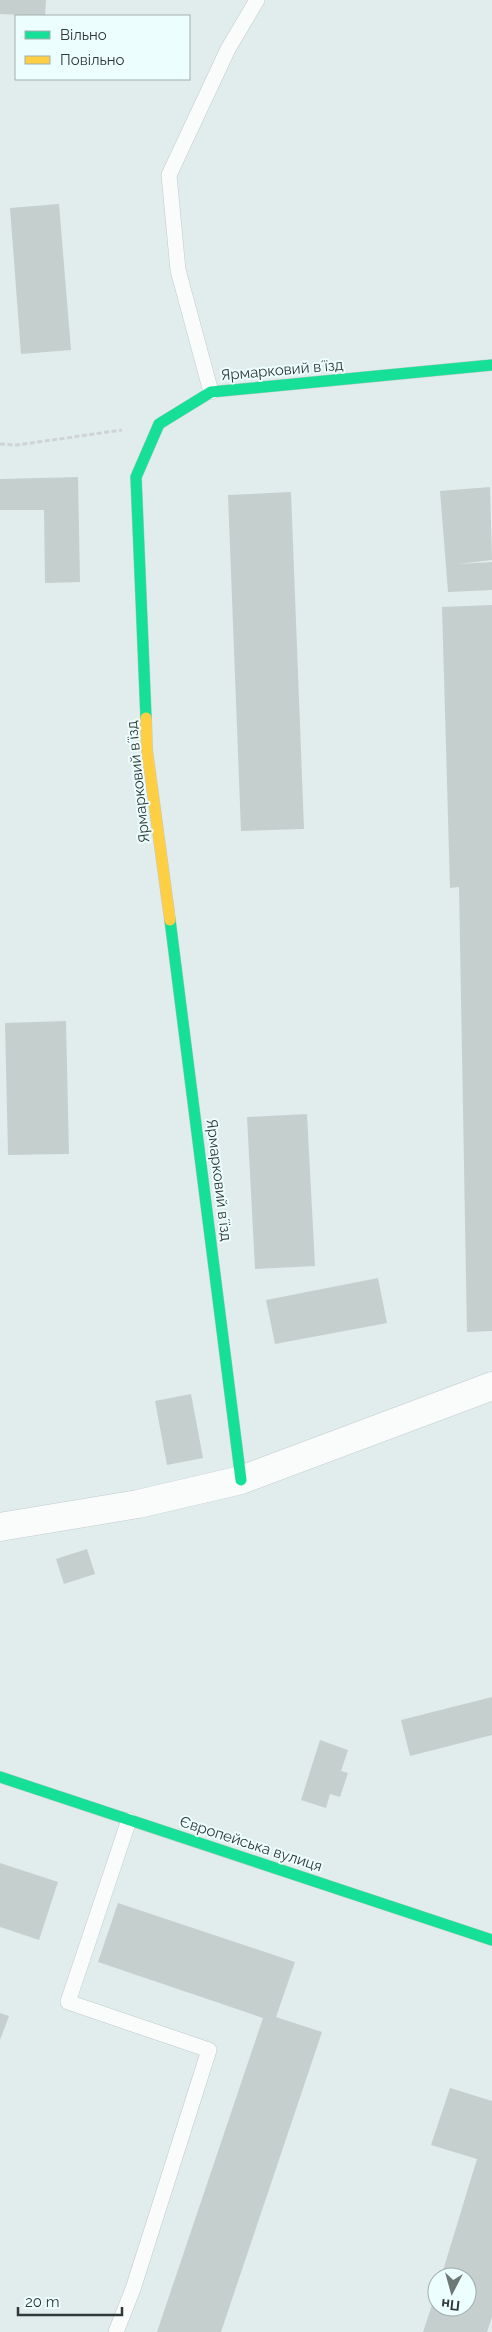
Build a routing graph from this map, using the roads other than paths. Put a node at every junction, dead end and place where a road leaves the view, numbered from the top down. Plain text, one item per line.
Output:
1 (257, 0) edge
2 (492, 365) edge
3 (211, 392) junction
4 (492, 1386) edge
5 (241, 1480) junction
6 (0, 1527) edge
7 (0, 1777) edge
8 (129, 1820) junction
9 (492, 1940) edge
10 (116, 2332) edge

1 - 3 lane
2 - 3 street, Ярмарковий вʼїзд
3 - 5 street, Ярмарковий вʼїзд
4 - 5 street
5 - 6 street
7 - 8 street, Європейська вулиця
8 - 9 street, Європейська вулиця
8 - 10 lane

